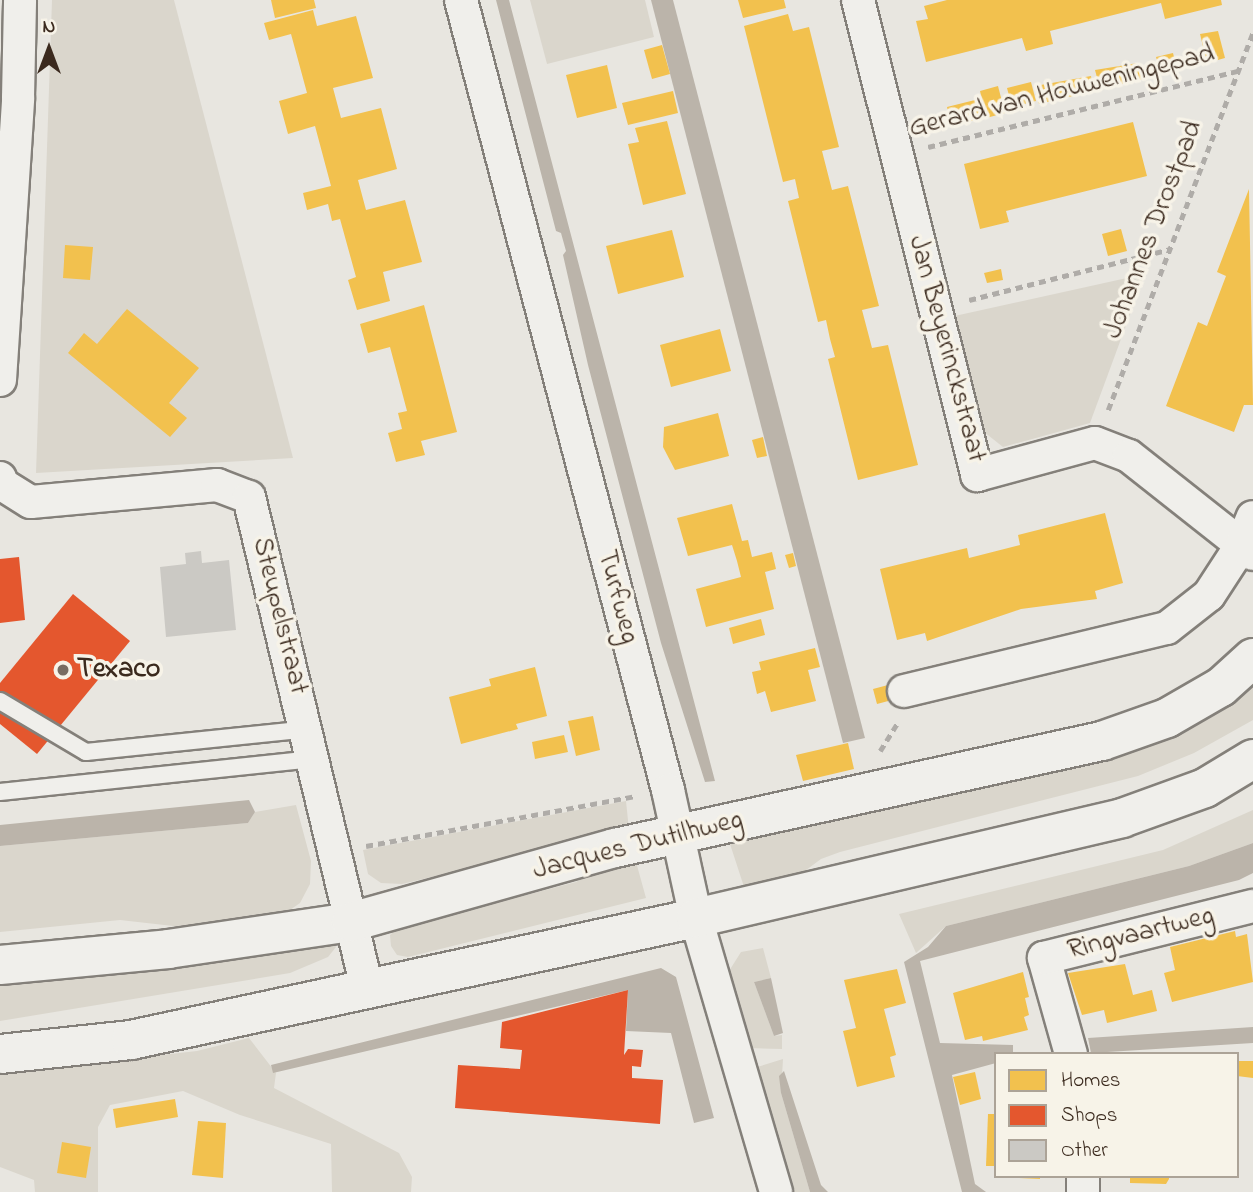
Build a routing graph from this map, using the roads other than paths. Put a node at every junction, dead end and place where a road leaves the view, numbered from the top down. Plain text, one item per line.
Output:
1 (20, 0) edge
2 (461, 0) edge
3 (858, 0) edge
4 (0, 380) edge
5 (0, 478) edge
6 (1253, 517) edge
7 (1247, 550) edge
8 (1253, 658) edge
9 (904, 691) dead end
10 (0, 701) edge
11 (310, 744) junction
12 (1253, 760) edge
13 (0, 792) edge
14 (679, 834) junction
15 (1253, 906) edge
16 (696, 918) junction
17 (351, 922) junction
18 (0, 965) edge
19 (368, 992) junction
20 (1070, 1052) edge
21 (0, 1054) edge
22 (776, 1192) edge

1 - 4 street
2 - 14 street, Turfweg
3 - 7 street, Jan Beyerinckstraat
5 - 11 street, Steupelstraat
6 - 7 street
7 - 9 street
8 - 14 main road, Jacques Dutilhweg
10 - 11 lane
11 - 13 lane
11 - 17 street, Steupelstraat
12 - 16 main road
14 - 16 street, Turfweg
14 - 17 main road, Jacques Dutilhweg
15 - 20 street, Ringvaartweg
16 - 19 main road
16 - 22 street, Turfweg
17 - 18 main road, Jacques Dutilhweg
17 - 19 street, Steupelstraat
19 - 21 main road

